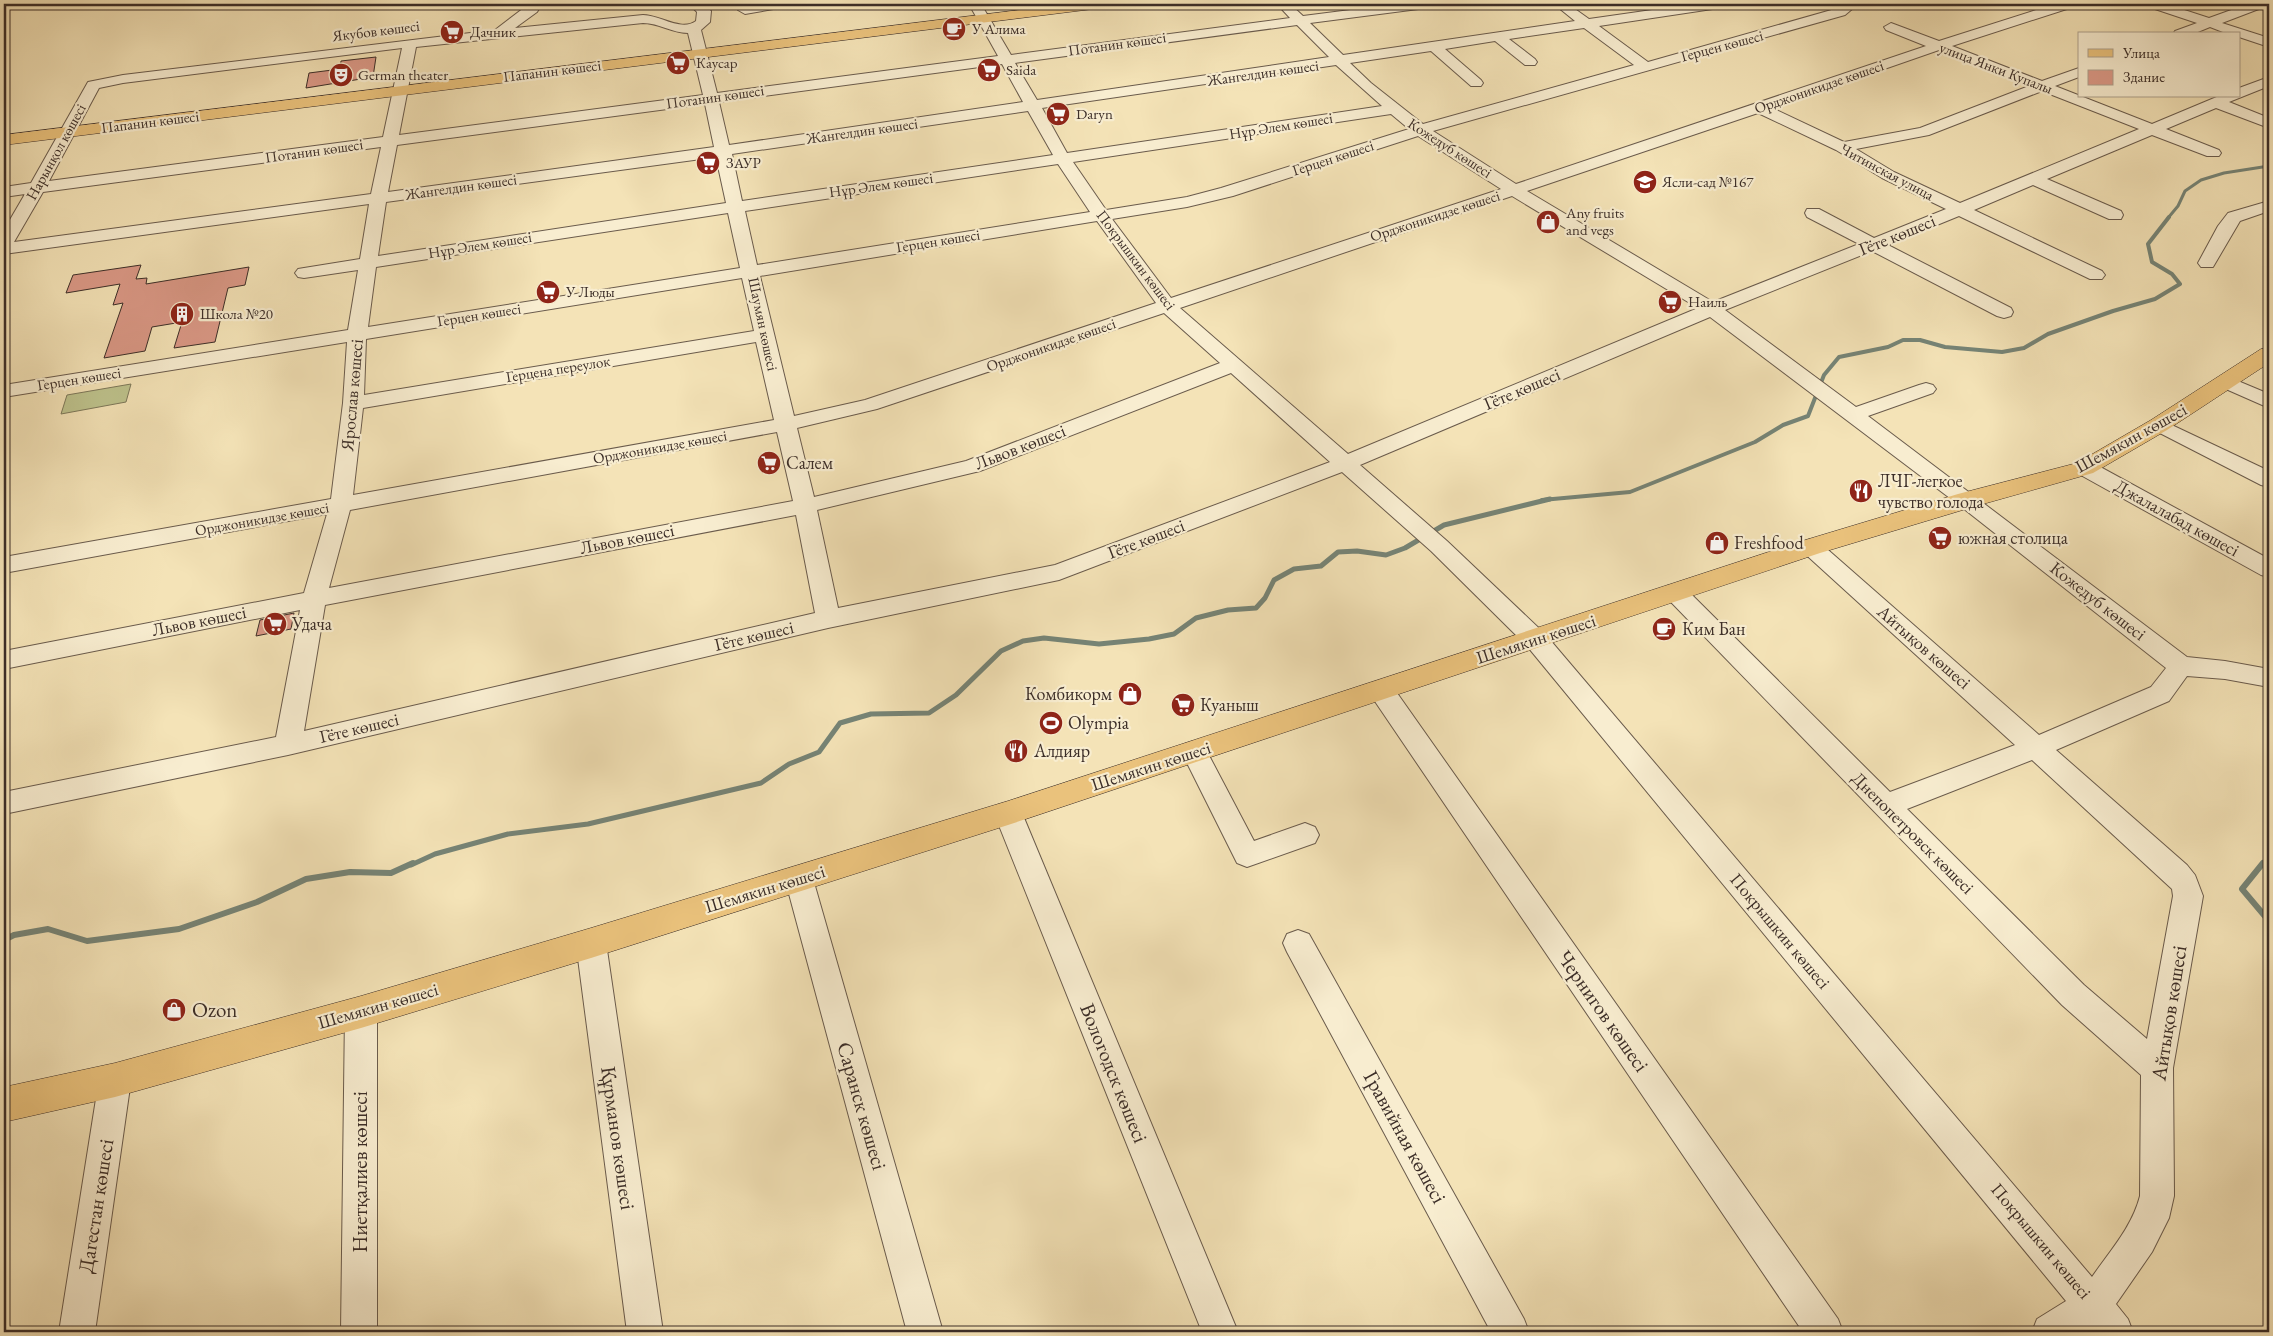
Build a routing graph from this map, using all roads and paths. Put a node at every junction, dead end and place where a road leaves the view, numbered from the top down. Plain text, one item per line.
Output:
1 (535, 4) edge
2 (696, 4) edge
3 (780, 4) edge
4 (1101, 4) edge
5 (1283, 4) edge
6 (1426, 4) edge
7 (1560, 4) edge
8 (1719, 4) edge
9 (1848, 4) edge
10 (2068, 4) edge
11 (2154, 4) edge
12 (2259, 4) edge
13 (745, 10) dead end
14 (979, 11) edge
15 (1299, 20) junction
16 (2210, 22) junction
17 (1586, 23) junction
18 (698, 26) junction
19 (1891, 27) dead end
20 (2185, 32) edge
21 (2238, 32) edge
22 (500, 33) junction
23 (2240, 33) edge
24 (1498, 37) junction
25 (410, 43) junction
26 (2269, 43) edge
27 (1938, 46) junction
28 (1435, 47) junction
29 (699, 53) junction
30 (1006, 60) junction
31 (1341, 61) junction
32 (1530, 62) dead end
33 (1646, 67) junction
34 (2078, 72) edge
35 (2269, 81) edge
36 (1476, 83) dead end
37 (92, 86) joint
38 (2042, 86) junction
39 (399, 90) junction
40 (2240, 93) edge
41 (711, 98) junction
42 (2225, 99) edge
43 (1034, 106) junction
44 (1759, 108) junction
45 (1392, 109) junction
46 (2269, 122) edge
47 (2152, 129) junction
48 (1420, 130) junction
49 (67, 132) junction
50 (4, 140) edge
51 (389, 141) junction
52 (1842, 148) junction
53 (723, 151) junction
54 (2212, 154) dead end
55 (1063, 159) junction
56 (2033, 179) junction
57 (37, 188) junction
58 (1514, 190) junction
59 (4, 192) edge
60 (378, 198) junction
61 (737, 206) junction
62 (2269, 206) edge
63 (1961, 209) junction
64 (1813, 213) dead end
65 (1100, 214) junction
66 (2115, 215) dead end
67 (4, 244) edge
68 (1873, 244) junction
69 (4, 249) edge
70 (369, 262) junction
71 (2207, 263) dead end
72 (751, 271) junction
73 (304, 272) dead end
74 (2096, 275) dead end
75 (1168, 306) junction
76 (1712, 309) junction
77 (2004, 312) dead end
78 (357, 334) junction
79 (764, 335) junction
80 (2269, 354) edge
81 (1234, 365) junction
82 (2226, 382) junction
83 (1926, 389) dead end
84 (4, 391) edge
85 (2269, 402) edge
86 (352, 403) junction
87 (1854, 414) junction
88 (786, 424) junction
89 (2159, 425) junction
90 (1344, 464) junction
91 (2085, 468) junction
92 (2269, 480) edge
93 (1967, 500) junction
94 (341, 504) junction
95 (805, 506) junction
96 (1811, 548) junction
97 (4, 565) edge
98 (2269, 569) edge
99 (1675, 592) junction
100 (314, 599) junction
101 (828, 619) junction
102 (1536, 640) junction
103 (4, 660) edge
104 (2181, 666) junction
105 (2269, 678) edge
106 (1381, 690) junction
107 (288, 745) junction
108 (2037, 748) junction
109 (1194, 752) junction
110 (4, 803) edge
111 (1886, 805) junction
112 (1008, 813) junction
113 (1305, 835) dead end
114 (799, 879) junction
115 (592, 943) junction
116 (1298, 943) dead end
117 (361, 1012) junction
118 (2157, 1068) junction
119 (115, 1080) junction
120 (4, 1105) edge
121 (2094, 1304) junction
122 (77, 1332) edge
123 (359, 1332) edge
124 (645, 1332) edge
125 (925, 1332) edge
126 (1220, 1332) edge
127 (1511, 1332) edge
128 (1825, 1332) edge
129 (2050, 1332) edge
130 (2115, 1332) edge

1 - 22 street
2 - 18 street, Шаумян көшесі
3 - 13 street
4 - 14 main road, Папанин көшесі
5 - 15 street, Кожедуб көшесі
6 - 15 street, Потанин көшесі
7 - 17 street
8 - 17 street, Жангелдин көшесі
9 - 33 street, Герцен көшесі
10 - 27 street, Орджоникидзе көшесі
11 - 16 street
12 - 16 street
14 - 29 main road, Папанин көшесі
14 - 30 street, Покрышкин көшесі
15 - 30 street, Потанин көшесі
15 - 31 street, Кожедуб көшесі
16 - 20 street
16 - 21 street
17 - 24 street, Жангелдин көшесі
17 - 33 street
18 - 22 street, Якубов көшесі
18 - 29 street, Шаумян көшесі
19 - 27 street, улица Янки Купалы
22 - 25 street, Якубов көшесі
23 - 26 street
24 - 28 street, Жангелдин көшесі
24 - 32 street
25 - 37 street, Якубов көшесі
25 - 39 street, Ярослав көшесі
27 - 38 street, улица Янки Купалы
27 - 44 street, Орджоникидзе көшесі
28 - 31 street, Жангелдин көшесі
28 - 36 street
29 - 39 main road, Папанин көшесі
29 - 41 street, Шаумян көшесі
30 - 41 street, Потанин көшесі
30 - 43 street, Покрышкин көшесі
31 - 43 street, Жангелдин көшесі
31 - 45 street, Кожедуб көшесі
33 - 48 street, Герцен көшесі
34 - 38 street
35 - 40 street
37 - 49 street, Нарынқол көшесі
38 - 47 street, улица Янки Купалы
38 - 52 street
39 - 49 main road, Папанин көшесі
39 - 51 street, Ярослав көшесі
41 - 51 street, Потанин көшесі
41 - 53 street, Шаумян көшесі
42 - 46 street
42 - 47 street, Гёте көшесі
43 - 53 street, Жангелдин көшесі
43 - 55 street, Покрышкин көшесі
44 - 52 street, Читинская улица
44 - 58 street, Орджоникидзе көшесі
45 - 48 street, Кожедуб көшесі
45 - 55 street, Нұр Әлем көшесі
47 - 54 street, улица Янки Купалы
47 - 56 street, Гёте көшесі
48 - 58 street, Кожедуб көшесі
48 - 65 street, Герцен көшесі
49 - 50 main road, Папанин көшесі
49 - 57 street, Нарынқол көшесі
51 - 57 street, Потанин көшесі
51 - 60 street, Ярослав көшесі
52 - 63 street, Читинская улица
53 - 60 street, Жангелдин көшесі
53 - 61 street, Шаумян көшесі
55 - 61 street, Нұр Әлем көшесі
55 - 65 street, Покрышкин көшесі
56 - 63 street, Гёте көшесі
56 - 66 street
57 - 59 street, Потанин көшесі
57 - 67 street, Нарынқол көшесі
58 - 75 street, Орджоникидзе көшесі
58 - 76 street, Кожедуб көшесі
60 - 69 street, Жангелдин көшесі
60 - 70 street, Ярослав көшесі
61 - 70 street, Нұр Әлем көшесі
61 - 72 street, Шаумян көшесі
62 - 71 street
63 - 68 street, Гёте көшесі
63 - 74 street, Читинская улица
64 - 68 street
65 - 72 street, Герцен көшесі
65 - 75 street, Покрышкин көшесі
68 - 76 street, Гёте көшесі
68 - 77 street
70 - 73 street, Нұр Әлем көшесі
70 - 78 street, Ярослав көшесі
72 - 78 street, Герцен көшесі
72 - 79 street, Шаумян көшесі
75 - 81 street, Покрышкин көшесі
75 - 88 street, Орджоникидзе көшесі
76 - 87 street, Кожедуб көшесі
76 - 90 street, Гёте көшесі
78 - 84 street, Герцен көшесі
78 - 86 street, Ярослав көшесі
79 - 86 street, Герцена переулок
79 - 88 street, Шаумян көшесі
80 - 82 main road, Шемякин көшесі
81 - 90 street, Покрышкин көшесі
81 - 95 street, Львов көшесі
82 - 85 street
82 - 89 main road, Шемякин көшесі
83 - 87 street
86 - 94 street, Ярослав көшесі
87 - 93 street, Кожедуб көшесі
88 - 94 street, Орджоникидзе көшесі
88 - 95 street, Шаумян көшесі
89 - 91 main road, Шемякин көшесі
89 - 92 street
90 - 101 street, Гёте көшесі
90 - 102 street, Покрышкин көшесі
91 - 93 main road, Шемякин көшесі
91 - 98 street, Джалалабад көшесі
93 - 96 main road, Шемякин көшесі
93 - 104 street, Кожедуб көшесі
94 - 97 street, Орджоникидзе көшесі
94 - 100 street, Ярослав көшесі
95 - 100 street, Львов көшесі
95 - 101 street, Шаумян көшесі
96 - 99 main road, Шемякин көшесі
96 - 108 street, Айтықов көшесі
99 - 102 main road, Шемякин көшесі
99 - 111 street, Днепопетровск көшесі
100 - 103 street, Львов көшесі
100 - 107 street, Ярослав көшесі
101 - 107 street, Гёте көшесі
102 - 106 main road, Шемякин көшесі
102 - 121 street, Покрышкин көшесі
104 - 105 street
104 - 108 street
106 - 109 main road, Шемякин көшесі
106 - 128 street, Чернигов көшесі
107 - 110 street, Гёте көшесі
108 - 111 street
108 - 118 street, Айтықов көшесі
109 - 112 main road, Шемякин көшесі
109 - 113 street
111 - 118 street, Днепопетровск көшесі
112 - 114 main road, Шемякин көшесі
112 - 126 street, Вологодск көшесі
114 - 115 main road, Шемякин көшесі
114 - 125 street, Саранск көшесі
115 - 117 main road, Шемякин көшесі
115 - 124 street, Құрманов көшесі
116 - 127 street, Гравийная көшесі
117 - 119 main road, Шемякин көшесі
117 - 123 street, Ниетқалиев көшесі
118 - 121 street, Айтықов көшесі
119 - 120 main road, Шемякин көшесі
119 - 122 street, Дагестан көшесі
121 - 129 street, Айтықов көшесі
121 - 130 street, Покрышкин көшесі

